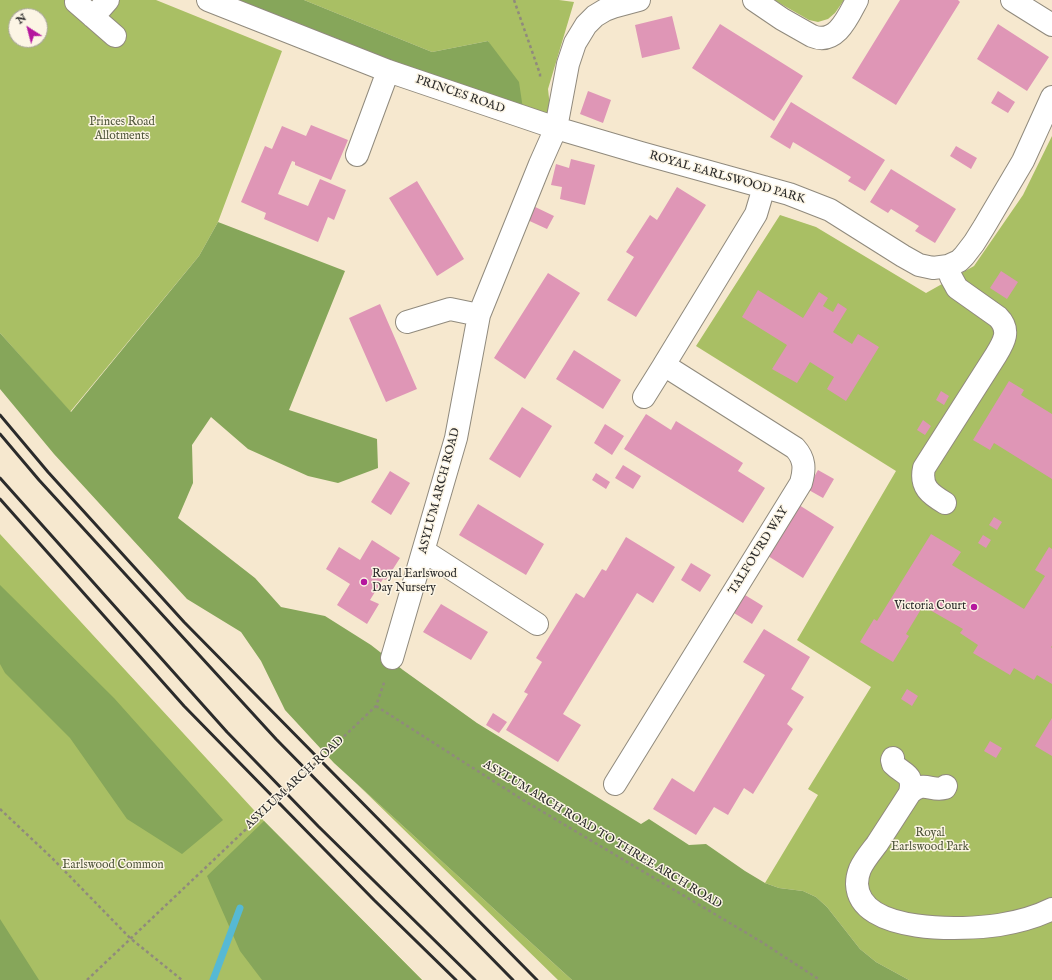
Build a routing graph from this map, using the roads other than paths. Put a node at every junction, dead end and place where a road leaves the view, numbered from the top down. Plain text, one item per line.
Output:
1 (108, 0) edge
2 (208, 0) edge
3 (639, 0) edge
4 (754, 0) edge
5 (858, 0) edge
6 (1012, 0) edge
7 (76, 2) dead end
8 (94, 17) junction
9 (1052, 25) edge
10 (115, 36) dead end
11 (388, 71) junction
12 (1052, 97) edge
13 (556, 128) junction
14 (357, 155) dead end
15 (764, 187) junction
16 (948, 266) junction
17 (480, 315) junction
18 (407, 322) dead end
19 (664, 365) junction
20 (644, 397) dead end
21 (945, 503) dead end
22 (424, 551) junction
23 (537, 624) dead end
24 (392, 658) road end
25 (893, 758) dead end
26 (615, 784) dead end
27 (946, 786) dead end
28 (910, 793) junction
29 (1052, 909) edge

1 - 8 street
2 - 11 street, PRINCES ROAD
3 - 13 street
4 - 5 street
6 - 9 street
7 - 8 street
8 - 10 street
11 - 13 street, PRINCES ROAD
11 - 14 street
12 - 16 street
13 - 15 street, ROYAL EARLSWOOD PARK
13 - 17 street, ASYLUM ARCH ROAD
15 - 16 street, ROYAL EARLSWOOD PARK
15 - 19 street
16 - 21 street
17 - 18 street
17 - 22 street, ASYLUM ARCH ROAD
19 - 20 street
19 - 26 street, TALFOURD WAY
22 - 23 street
22 - 24 street, ASYLUM ARCH ROAD
25 - 28 street
27 - 28 street
28 - 29 street

